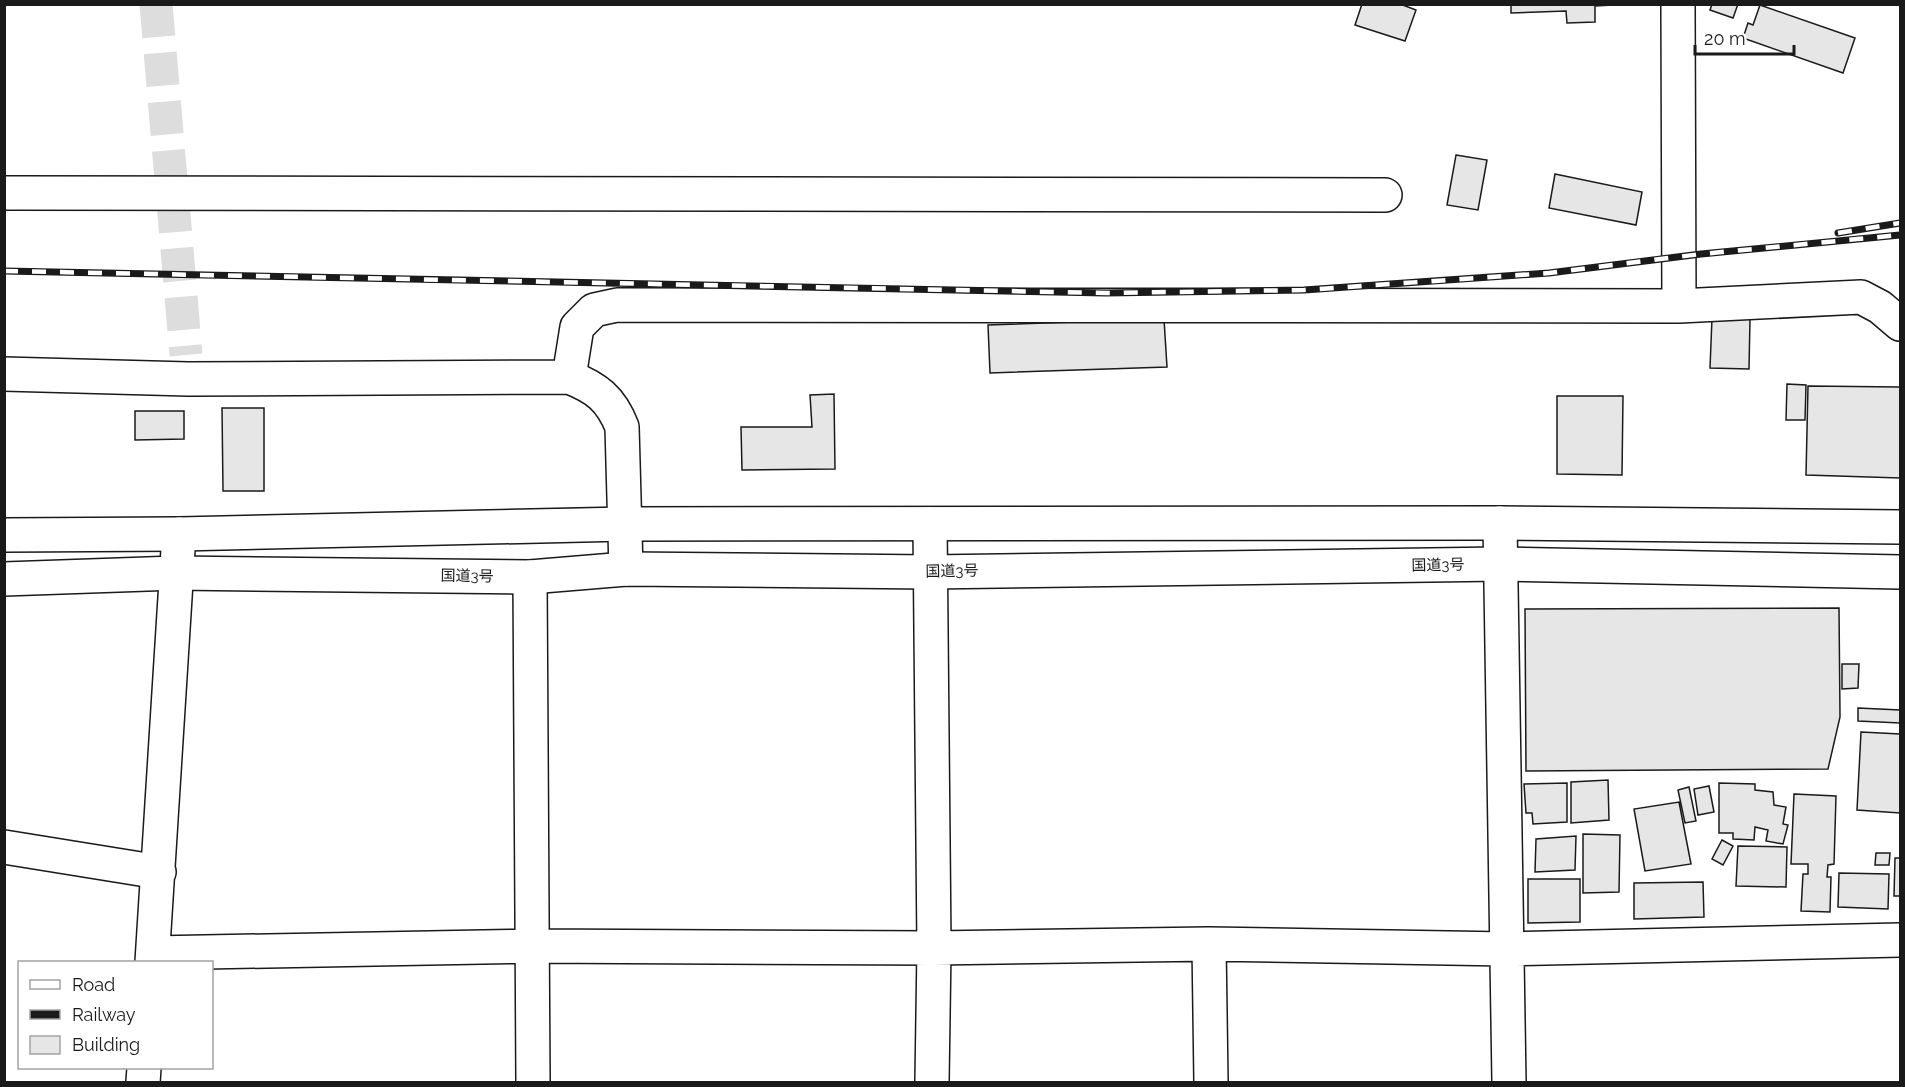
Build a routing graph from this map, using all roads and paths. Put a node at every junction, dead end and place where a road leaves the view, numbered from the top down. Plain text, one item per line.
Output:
1 (1678, 4) edge
2 (4, 193) edge
3 (1385, 195) dead end
4 (1679, 306) junction
5 (1900, 324) edge
6 (4, 374) edge
7 (569, 377) junction
8 (1500, 523) junction
9 (625, 524) junction
10 (930, 524) junction
11 (1900, 527) edge
12 (4, 534) edge
13 (179, 534) junction
14 (1501, 564) junction
15 (626, 569) junction
16 (930, 572) junction
17 (1900, 572) edge
18 (176, 573) junction
19 (530, 577) junction
20 (4, 579) edge
21 (4, 847) edge
22 (159, 872) junction
23 (1900, 940) edge
24 (1209, 944) junction
25 (532, 946) junction
26 (934, 948) junction
27 (1507, 949) junction
28 (153, 958) edge
29 (533, 1083) edge
30 (932, 1083) edge
31 (1211, 1083) edge
32 (1509, 1083) edge

1 - 4 main road
2 - 3 main road
4 - 5 main road
4 - 7 main road
6 - 7 main road
7 - 9 main road
8 - 10 main road
8 - 11 main road
8 - 14 main road
9 - 10 main road
9 - 13 main road
9 - 15 main road
10 - 16 main road
12 - 13 main road
13 - 18 main road
14 - 16 main road, 国道3号
14 - 17 main road, 国道3号
14 - 27 main road
15 - 16 main road, 国道3号
15 - 19 main road, 国道3号
16 - 26 main road
18 - 19 main road, 国道3号
18 - 20 main road, 国道3号
18 - 22 main road
19 - 25 main road
21 - 22 main road
22 - 28 main road
23 - 27 main road
24 - 26 main road
24 - 27 main road
24 - 31 main road
25 - 26 main road
25 - 28 main road
25 - 29 main road
26 - 30 main road
27 - 32 main road

